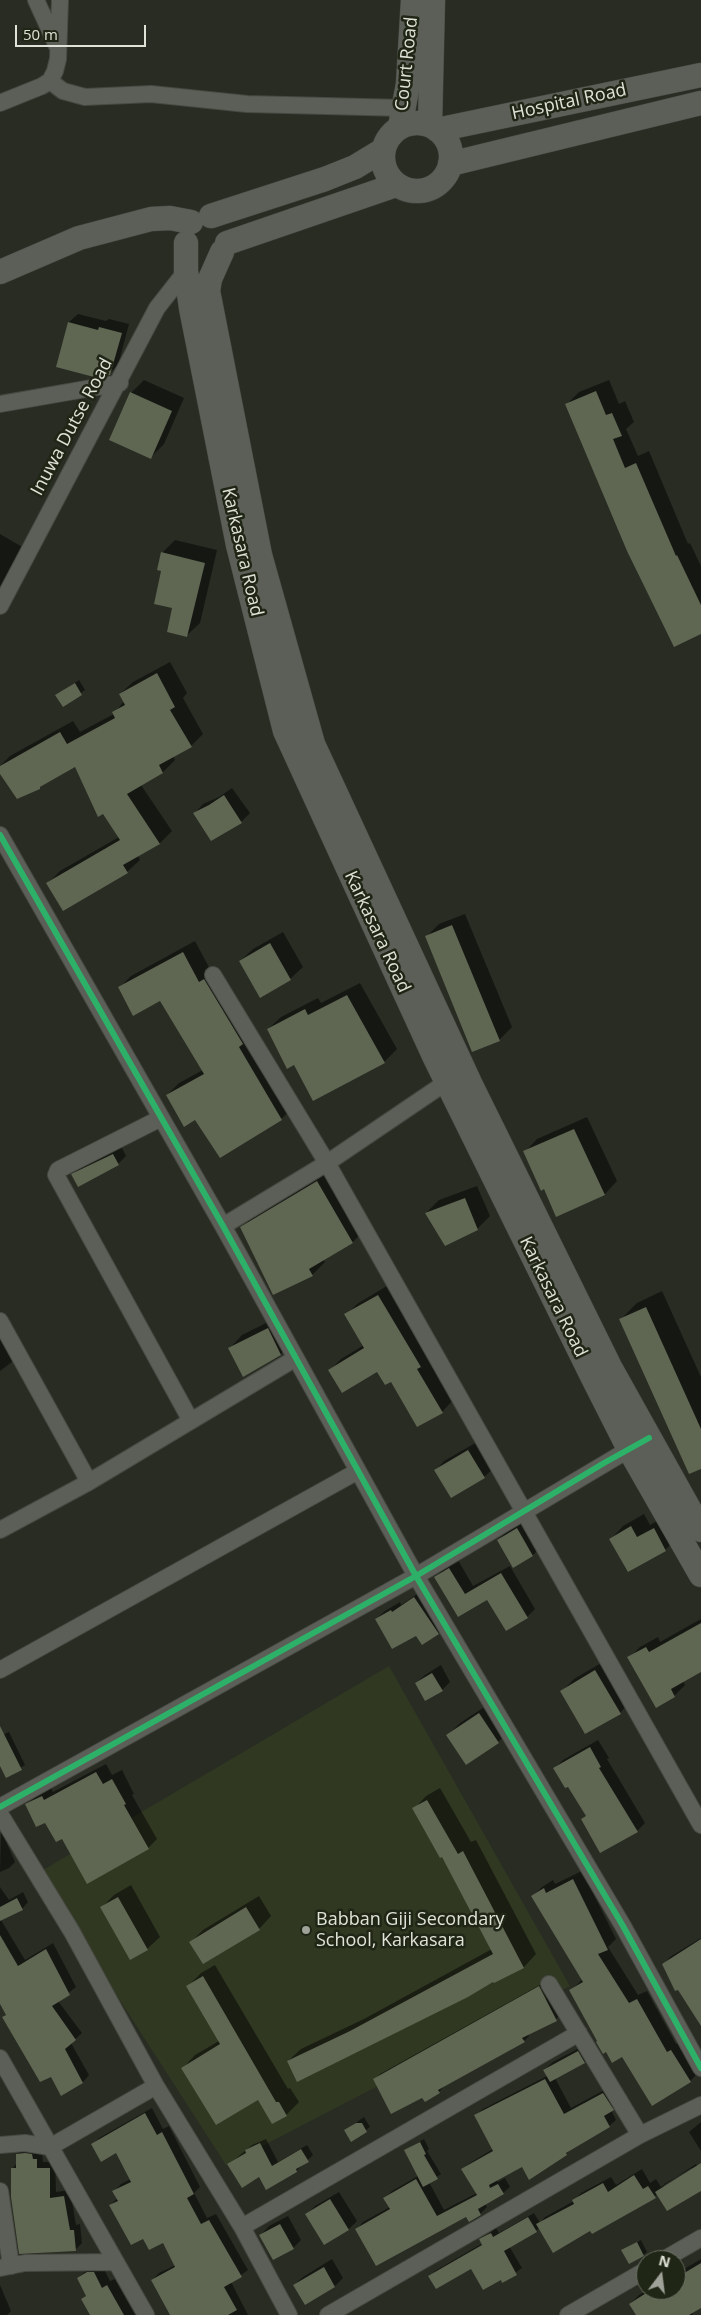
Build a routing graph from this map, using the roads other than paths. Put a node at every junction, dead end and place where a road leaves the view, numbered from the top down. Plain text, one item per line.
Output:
1 (36, 0) edge
2 (60, 0) edge
3 (413, 0) edge
4 (434, 0) edge
5 (59, 50) junction
6 (701, 75) edge
7 (50, 81) junction
8 (0, 103) edge
9 (701, 103) edge
10 (402, 118) junction
11 (433, 128) junction
12 (383, 150) junction
13 (450, 164) junction
14 (396, 185) junction
15 (196, 227) junction
16 (224, 247) junction
17 (186, 271) junction
18 (0, 272) edge
19 (120, 383) junction
20 (0, 404) edge
21 (0, 606) edge
22 (0, 835) edge
23 (213, 975) dead end
24 (455, 1076) junction
25 (161, 1118) junction
26 (327, 1163) junction
27 (223, 1226) junction
28 (0, 1321) edge
29 (296, 1358) junction
30 (191, 1421) junction
31 (639, 1444) junction
32 (358, 1471) junction
33 (89, 1482) junction
34 (524, 1512) junction
35 (0, 1530) edge
36 (701, 1530) edge
37 (701, 1575) edge
38 (416, 1576) junction
39 (0, 1670) edge
40 (0, 1807) edge
41 (0, 1814) edge
42 (701, 1825) edge
43 (549, 1984) dead end
44 (579, 2033) junction
45 (0, 2058) edge
46 (701, 2068) edge
47 (156, 2086) junction
48 (701, 2105) edge
49 (640, 2135) junction
50 (0, 2145) edge
51 (50, 2147) junction
52 (0, 2191) edge
53 (242, 2227) junction
54 (701, 2238) edge
55 (680, 2250) edge
56 (116, 2262) junction
57 (6, 2267) edge
58 (636, 2276) edge
59 (146, 2315) edge
60 (289, 2315) edge
61 (328, 2315) edge
62 (568, 2315) edge

1 - 5 street
2 - 5 street
3 - 10 main road, Court Road
4 - 11 main road, Court Road
5 - 7 street
6 - 11 main road, Hospital Road
7 - 8 street
7 - 10 street
9 - 13 main road, Hospital Road
10 - 11 main road
10 - 12 main road
11 - 13 main road
12 - 14 main road
12 - 15 main road
13 - 14 main road
14 - 16 main road
15 - 16 main road
15 - 16 main road
15 - 17 main road, Karkasara Road
15 - 18 main road
16 - 24 main road, Karkasara Road
17 - 19 street, Inuwa Dutse Road
17 - 24 main road, Karkasara Road
19 - 20 street
19 - 21 street, Inuwa Dutse Road
22 - 25 street
23 - 26 street
24 - 26 street
24 - 31 main road, Karkasara Road
25 - 27 street
25 - 30 street
26 - 27 street
26 - 34 street
27 - 29 street
28 - 33 street
29 - 30 street
29 - 32 street
30 - 33 street
31 - 34 street
31 - 36 main road, Karkasara Road
31 - 37 main road, Karkasara Road
32 - 38 street
32 - 39 street
33 - 35 street
34 - 38 street
34 - 42 street
38 - 40 street
38 - 46 street
41 - 47 street
43 - 44 street
44 - 49 street
44 - 53 street
45 - 51 street
47 - 51 street
47 - 53 street
48 - 49 street
49 - 61 street
50 - 51 street
51 - 56 street
52 - 57 street
53 - 60 street
54 - 55 street
56 - 57 street
56 - 59 street
58 - 62 street

